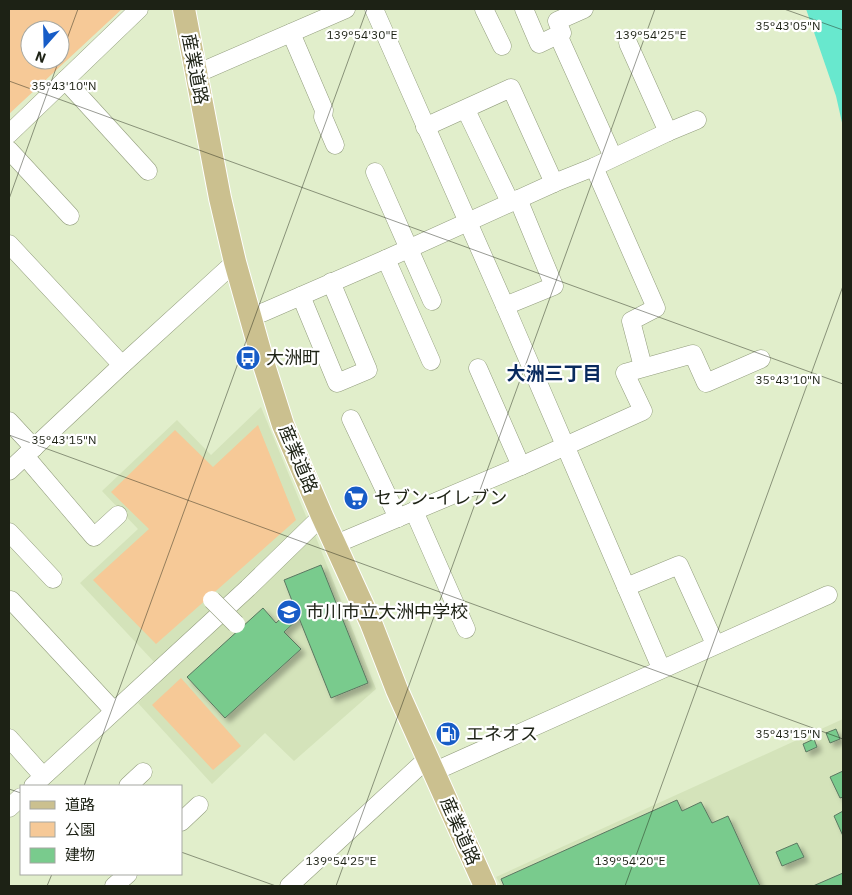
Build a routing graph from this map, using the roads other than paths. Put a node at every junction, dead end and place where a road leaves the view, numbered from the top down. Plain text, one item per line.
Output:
1 (140, 9) edge
2 (184, 9) edge
3 (346, 9) edge
4 (374, 9) edge
5 (484, 9) edge
6 (524, 9) edge
7 (584, 9) edge
8 (307, 16) edge
9 (291, 33) junction
10 (558, 35) junction
11 (628, 43) dead end
12 (502, 46) dead end
13 (196, 74) junction
14 (65, 80) junction
15 (466, 110) junction
16 (697, 120) dead end
17 (426, 127) junction
18 (668, 132) junction
19 (9, 134) edge
20 (336, 145) dead end
21 (9, 150) edge
22 (613, 157) junction
23 (594, 167) junction
24 (148, 171) dead end
25 (375, 172) dead end
26 (554, 183) junction
27 (514, 201) junction
28 (70, 216) dead end
29 (468, 222) junction
30 (9, 244) edge
31 (408, 249) junction
32 (386, 259) junction
33 (235, 262) junction
34 (331, 282) junction
35 (301, 296) junction
36 (432, 301) dead end
37 (505, 306) junction
38 (250, 316) junction
39 (761, 359) dead end
40 (431, 361) dead end
41 (122, 365) junction
42 (642, 367) junction
43 (478, 368) dead end
44 (351, 419) dead end
45 (9, 421) edge
46 (565, 445) junction
47 (29, 452) junction
48 (521, 466) junction
49 (9, 471) edge
50 (406, 515) junction
51 (118, 516) dead end
52 (322, 516) junction
53 (9, 532) edge
54 (336, 544) junction
55 (54, 579) dead end
56 (626, 586) junction
57 (828, 594) dead end
58 (212, 600) dead end
59 (9, 602) edge
60 (236, 624) dead end
61 (466, 629) dead end
62 (715, 644) junction
63 (661, 668) junction
64 (114, 711) junction
65 (9, 738) edge
66 (430, 765) junction
67 (143, 772) dead end
68 (38, 783) edge
69 (129, 785) edge
70 (20, 798) edge
71 (199, 805) dead end
72 (9, 808) edge
73 (182, 821) edge
74 (289, 886) edge
75 (485, 886) edge

1 - 14 street
2 - 13 main road, 産業道路
3 - 8 street
4 - 17 street
5 - 12 street
6 - 10 street
7 - 10 street
8 - 9 street
9 - 13 street
9 - 20 street
10 - 22 street
11 - 18 street
13 - 33 main road, 産業道路
14 - 19 street
14 - 24 street
15 - 17 street
15 - 26 street
15 - 27 street
16 - 18 street
17 - 29 street
18 - 22 street
21 - 28 street
22 - 23 street
23 - 26 street
23 - 42 street
25 - 31 street
26 - 27 street
27 - 29 street
27 - 37 street
29 - 31 street
29 - 37 street
30 - 41 street
31 - 32 street
31 - 36 street
32 - 34 street
32 - 40 street
33 - 38 main road, 産業道路
33 - 41 street
34 - 35 street
34 - 35 street
35 - 38 street
37 - 46 street
38 - 52 main road, 産業道路
39 - 42 street
41 - 47 street
42 - 46 street
43 - 48 street
44 - 50 street
45 - 47 street
46 - 48 street
46 - 56 street
47 - 49 street
47 - 51 street
48 - 50 street
50 - 54 street
50 - 61 street
52 - 54 main road, 産業道路
52 - 64 street
53 - 55 street
54 - 66 main road, 産業道路
56 - 62 street
56 - 63 street
57 - 62 street
58 - 60 street, bridge
59 - 64 street
62 - 63 street
63 - 66 street
64 - 68 street
65 - 68 street
66 - 74 street
66 - 75 main road, 産業道路
67 - 69 street
70 - 72 street
71 - 73 street

